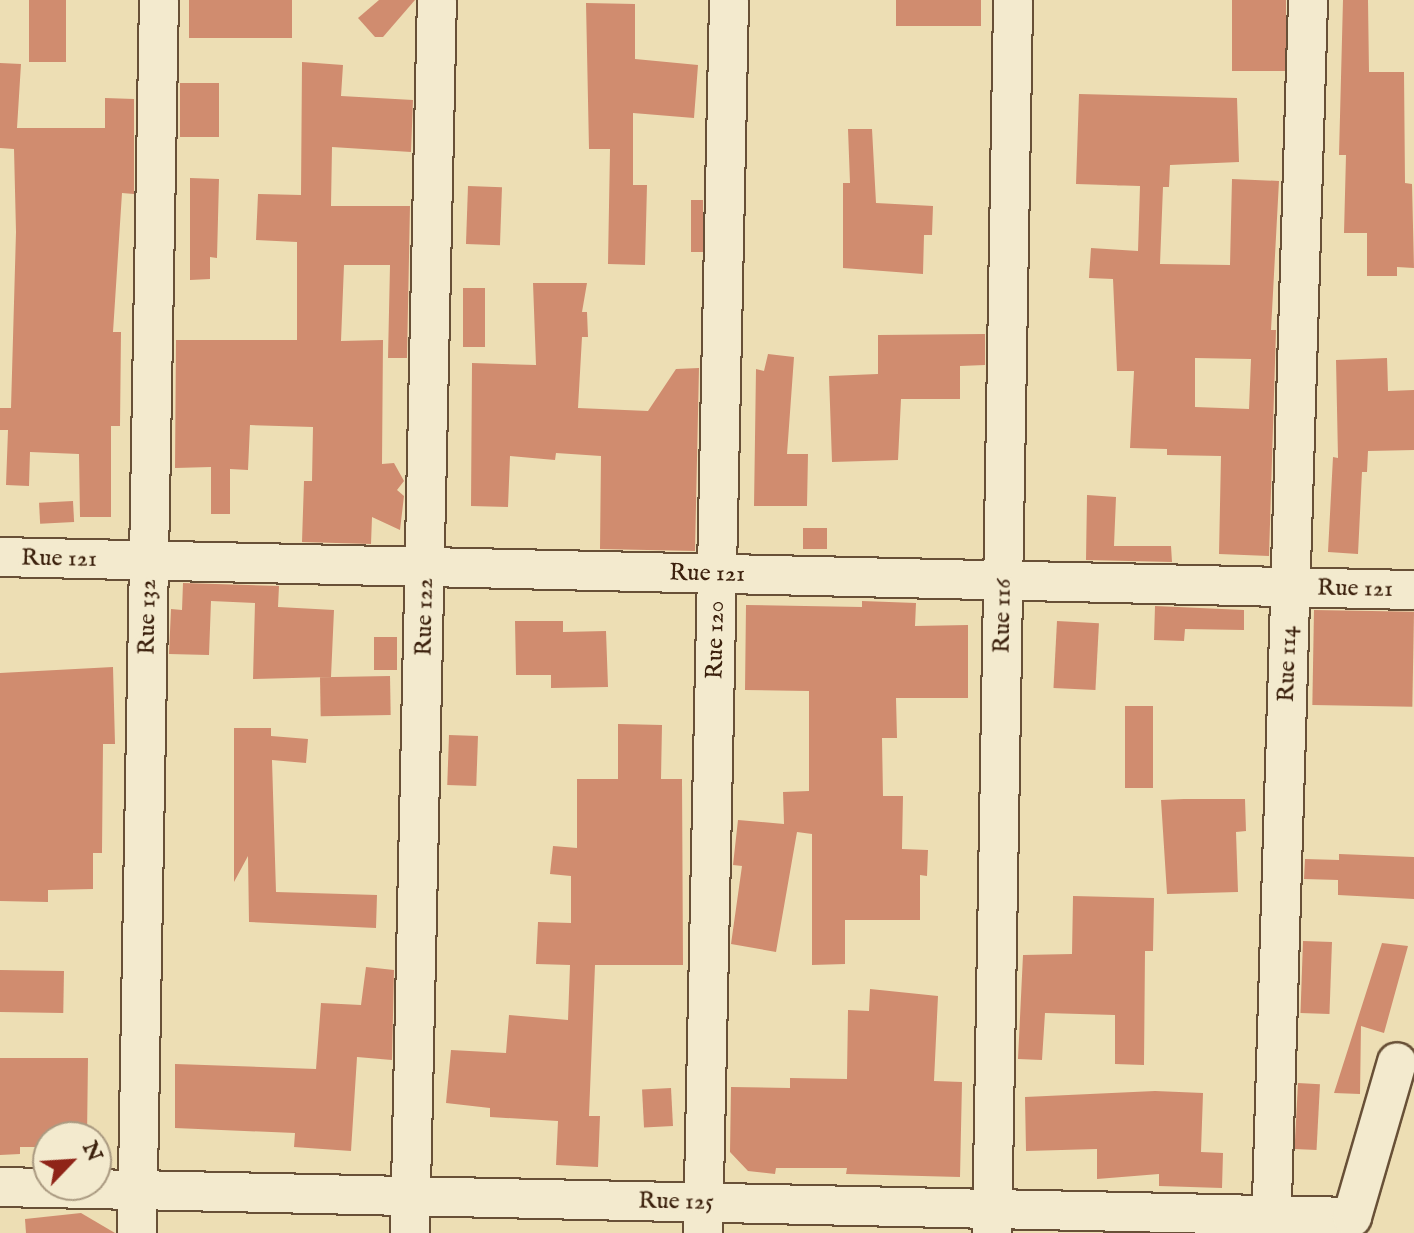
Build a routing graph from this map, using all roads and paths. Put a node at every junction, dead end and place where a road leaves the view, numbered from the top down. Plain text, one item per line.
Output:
1 (159, 0) edge
2 (437, 0) edge
3 (729, 0) edge
4 (1013, 0) edge
5 (1308, 0) edge
6 (0, 557) edge
7 (149, 561) junction
8 (426, 567) junction
9 (717, 574) junction
10 (1003, 581) junction
11 (1290, 588) junction
12 (1414, 590) edge
13 (1397, 1062) dead end
14 (0, 1187) edge
15 (138, 1191) junction
16 (411, 1215) edge
17 (703, 1218) edge
18 (992, 1221) edge
19 (1271, 1224) edge
20 (137, 1233) edge

1 - 7 street, Rue 132
2 - 8 street, Rue 122
3 - 9 street, Rue 120
4 - 10 street, Rue 116
5 - 11 street, Rue 114
6 - 7 street, Rue 121
7 - 8 street, Rue 121
7 - 15 street, Rue 132
8 - 9 street, Rue 121
8 - 16 street, Rue 122
9 - 10 street, Rue 121
9 - 17 street, Rue 120
10 - 11 street, Rue 121
10 - 18 street, Rue 116
11 - 12 street, Rue 121
11 - 19 street, Rue 114
13 - 19 street, Rue 125
14 - 15 street, Rue 125
15 - 16 street, Rue 125
15 - 20 street, Rue 132
16 - 17 street, Rue 125
17 - 18 street, Rue 125
18 - 19 street, Rue 125

